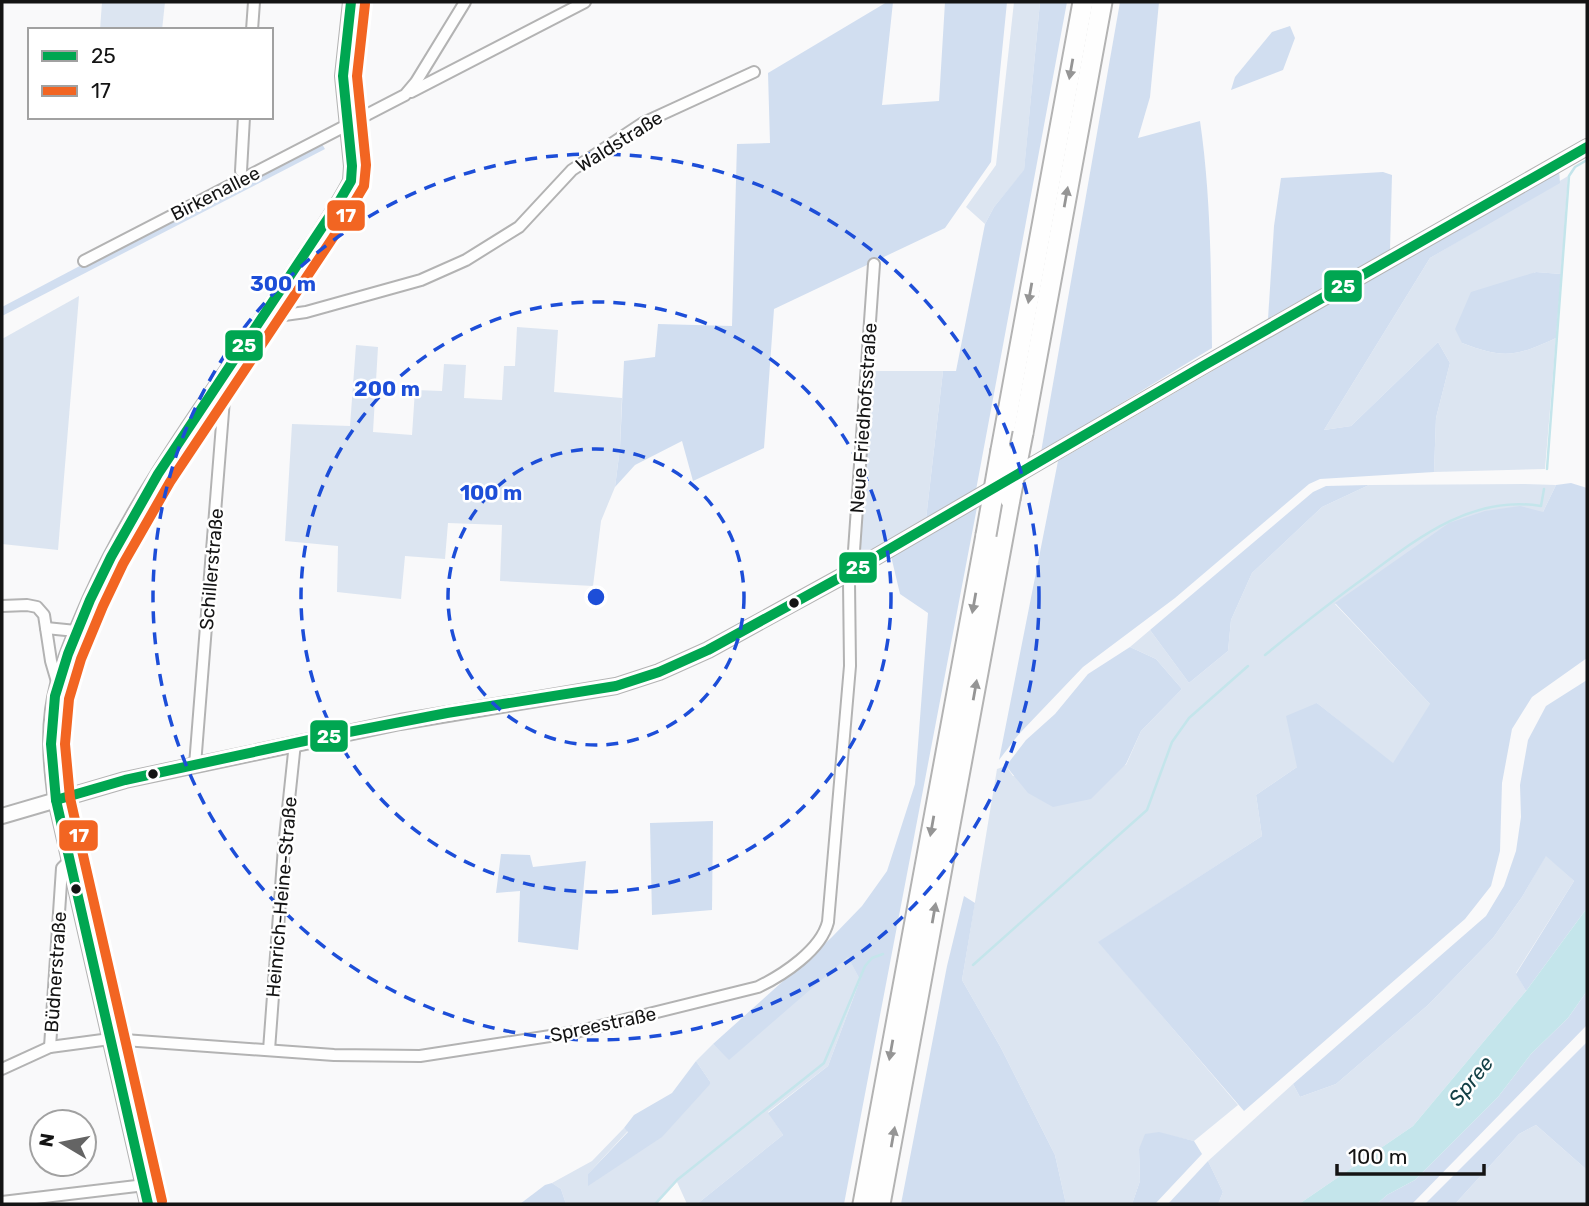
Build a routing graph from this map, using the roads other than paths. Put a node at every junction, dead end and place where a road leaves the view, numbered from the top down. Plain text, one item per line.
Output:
1 (254, 2) edge
2 (351, 2) edge
3 (465, 2) edge
4 (585, 2) edge
5 (1083, 2) edge
6 (1102, 2) edge
7 (252, 28) edge
8 (754, 72) dead end
9 (405, 95) junction
10 (244, 119) edge
11 (346, 127) junction
12 (1587, 147) edge
13 (241, 171) dead end
14 (84, 261) dead end
15 (874, 264) dead end
16 (269, 311) junction
17 (226, 374) junction
18 (850, 572) junction
19 (2, 606) edge
20 (46, 628) junction
21 (76, 631) junction
22 (58, 685) junction
23 (295, 743) junction
24 (195, 765) junction
25 (56, 800) junction
26 (2, 816) edge
27 (70, 860) junction
28 (110, 1039) junction
29 (50, 1047) junction
30 (269, 1050) junction
31 (2, 1069) edge
32 (145, 1185) junction
33 (7, 1203) edge
34 (148, 1204) edge
35 (863, 1204) edge
36 (880, 1204) edge

1 - 7 street
2 - 11 street
3 - 9 street
4 - 9 street, Birkenallee
5 -> 35 highway, bridge
36 -> 6 highway, bridge
8 - 16 street, Waldstraße
9 - 11 street, Birkenallee
10 - 13 street
11 - 14 street, Birkenallee
11 - 16 street
12 - 18 street
15 - 18 street, Neue Friedhofsstraße
16 - 17 street
17 - 21 street
17 - 24 street, Schillerstraße
18 - 23 street
18 - 30 street, Spreestraße
19 - 20 street
20 - 21 street
20 - 22 street
21 - 22 street
22 - 25 street
23 - 24 street
23 - 30 street, Heinrich-Heine-Straße
24 - 25 street
25 - 26 street
25 - 27 street
27 - 28 street
27 - 29 street, Büdnerstraße
28 - 29 street, Spreestraße
28 - 30 street, Spreestraße
28 - 32 street
29 - 31 street, Spreestraße
32 - 33 street
32 - 34 street

